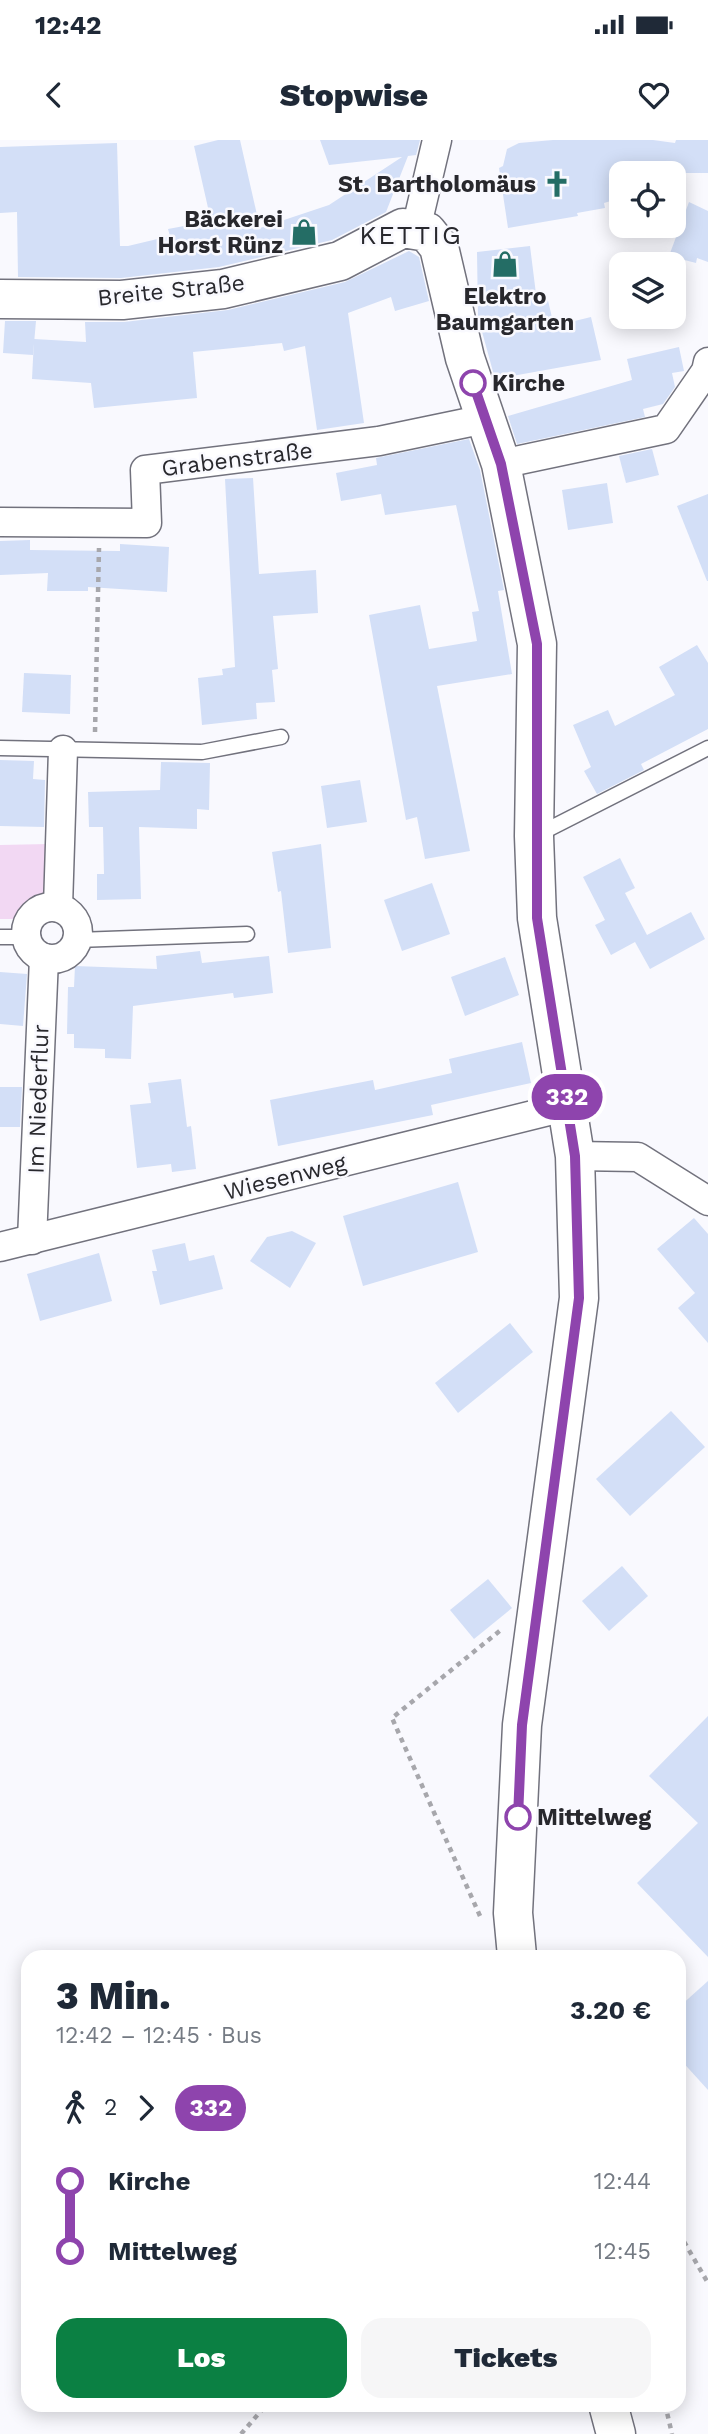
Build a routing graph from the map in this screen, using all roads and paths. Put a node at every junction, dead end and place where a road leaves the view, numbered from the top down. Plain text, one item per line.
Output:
1 (437, 140) edge
2 (416, 229) junction
3 (0, 299) edge
4 (708, 362) edge
5 (485, 419) junction
6 (501, 464) junction
7 (0, 522) edge
8 (99, 523) junction
9 (281, 737) dead end
10 (0, 748) edge
11 (708, 748) edge
12 (64, 750) junction
13 (95, 751) junction
14 (534, 836) junction
15 (58, 907) junction
16 (247, 934) dead end
17 (77, 940) junction
18 (23, 944) edge
19 (569, 1106) junction
20 (575, 1156) junction
21 (708, 1201) edge
22 (32, 1240) junction
23 (0, 1247) edge
24 (541, 1597) junction
25 (483, 1924) dead end
26 (516, 1950) edge
27 (686, 2245) edge
28 (708, 2283) edge
29 (260, 2412) edge
30 (610, 2412) edge
31 (667, 2412) edge
32 (241, 2434) edge
33 (616, 2434) edge
34 (672, 2434) edge

1 - 2 street
2 - 3 street, Breite Straße
2 - 5 street
4 - 6 street
5 - 6 street
5 - 8 street, Grabenstraße
6 - 14 street
7 - 8 street, Grabenstraße
8 - 13 path
9 - 13 lane
10 - 12 lane
11 - 14 lane
12 - 13 lane
12 - 15 street
14 - 19 street
15 - 17 street
15 - 18 street, Im Niederflur
16 - 17 lane
17 - 18 street
18 - 22 street, Im Niederflur
19 - 20 street
19 - 22 street, Wiesenweg
20 - 21 street
20 - 24 street
22 - 23 street, Wiesenweg
24 - 25 path
24 - 26 street
27 - 28 path
29 - 32 path
30 - 33 street
31 - 34 path

